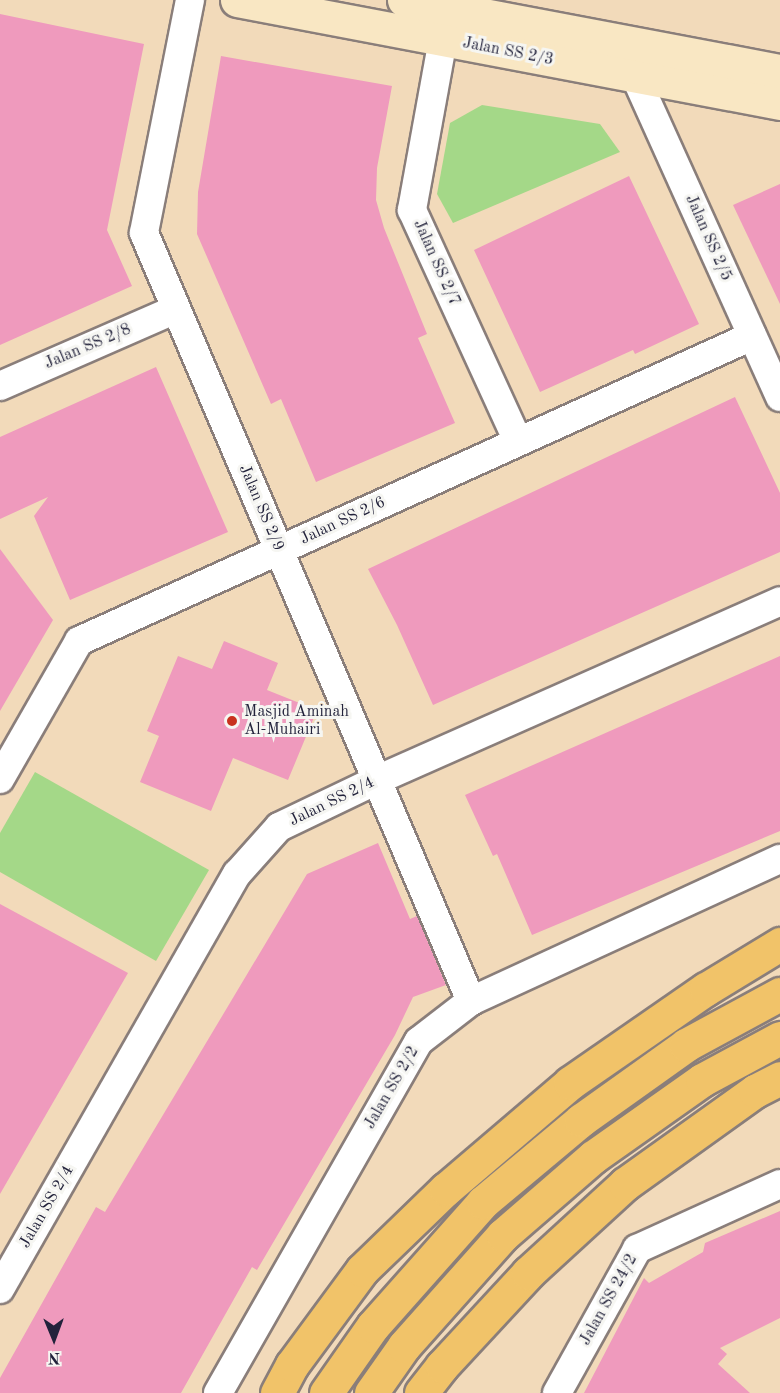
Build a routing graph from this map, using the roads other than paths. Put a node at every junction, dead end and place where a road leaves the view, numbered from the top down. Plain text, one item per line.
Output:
1 (190, 0) edge
2 (237, 0) edge
3 (404, 0) edge
4 (443, 39) junction
5 (780, 71) edge
6 (636, 78) junction
7 (780, 103) edge
8 (177, 309) junction
9 (752, 336) junction
10 (0, 386) edge
11 (780, 397) edge
12 (518, 441) junction
13 (279, 551) junction
14 (780, 601) edge
15 (0, 779) edge
16 (377, 780) junction
17 (780, 859) edge
18 (780, 944) edge
19 (780, 994) edge
20 (471, 1001) junction
21 (780, 1038) edge
22 (780, 1078) edge
23 (780, 1184) edge
24 (0, 1289) edge
25 (218, 1393) edge
26 (277, 1393) edge
27 (326, 1393) edge
28 (371, 1393) edge
29 (421, 1393) edge
30 (557, 1393) edge

1 - 8 street, Jalan SS 2/9
2 - 4 main road, Jalan SS 2/3
3 - 5 main road, Jalan SS 2/3
4 - 6 main road, Jalan SS 2/3
4 - 12 street, Jalan SS 2/7
6 - 7 main road, Jalan SS 2/3
6 - 9 street, Jalan SS 2/5
8 - 10 street, Jalan SS 2/8
8 - 13 street, Jalan SS 2/9
9 - 11 street, Jalan SS 2/5
9 - 12 street, Jalan SS 2/6
12 - 13 street, Jalan SS 2/6
13 - 15 street, Jalan SS 2/6
13 - 16 street, Jalan SS 2/9
14 - 16 street, Jalan SS 2/4
16 - 20 street, Jalan SS 2/9
16 - 24 street, Jalan SS 2/4
17 - 20 street, Jalan SS 2/2
18 - 26 highway
19 - 27 highway
20 - 25 street, Jalan SS 2/2
21 - 28 highway
22 - 29 highway
23 - 30 street, Jalan SS 24/2

